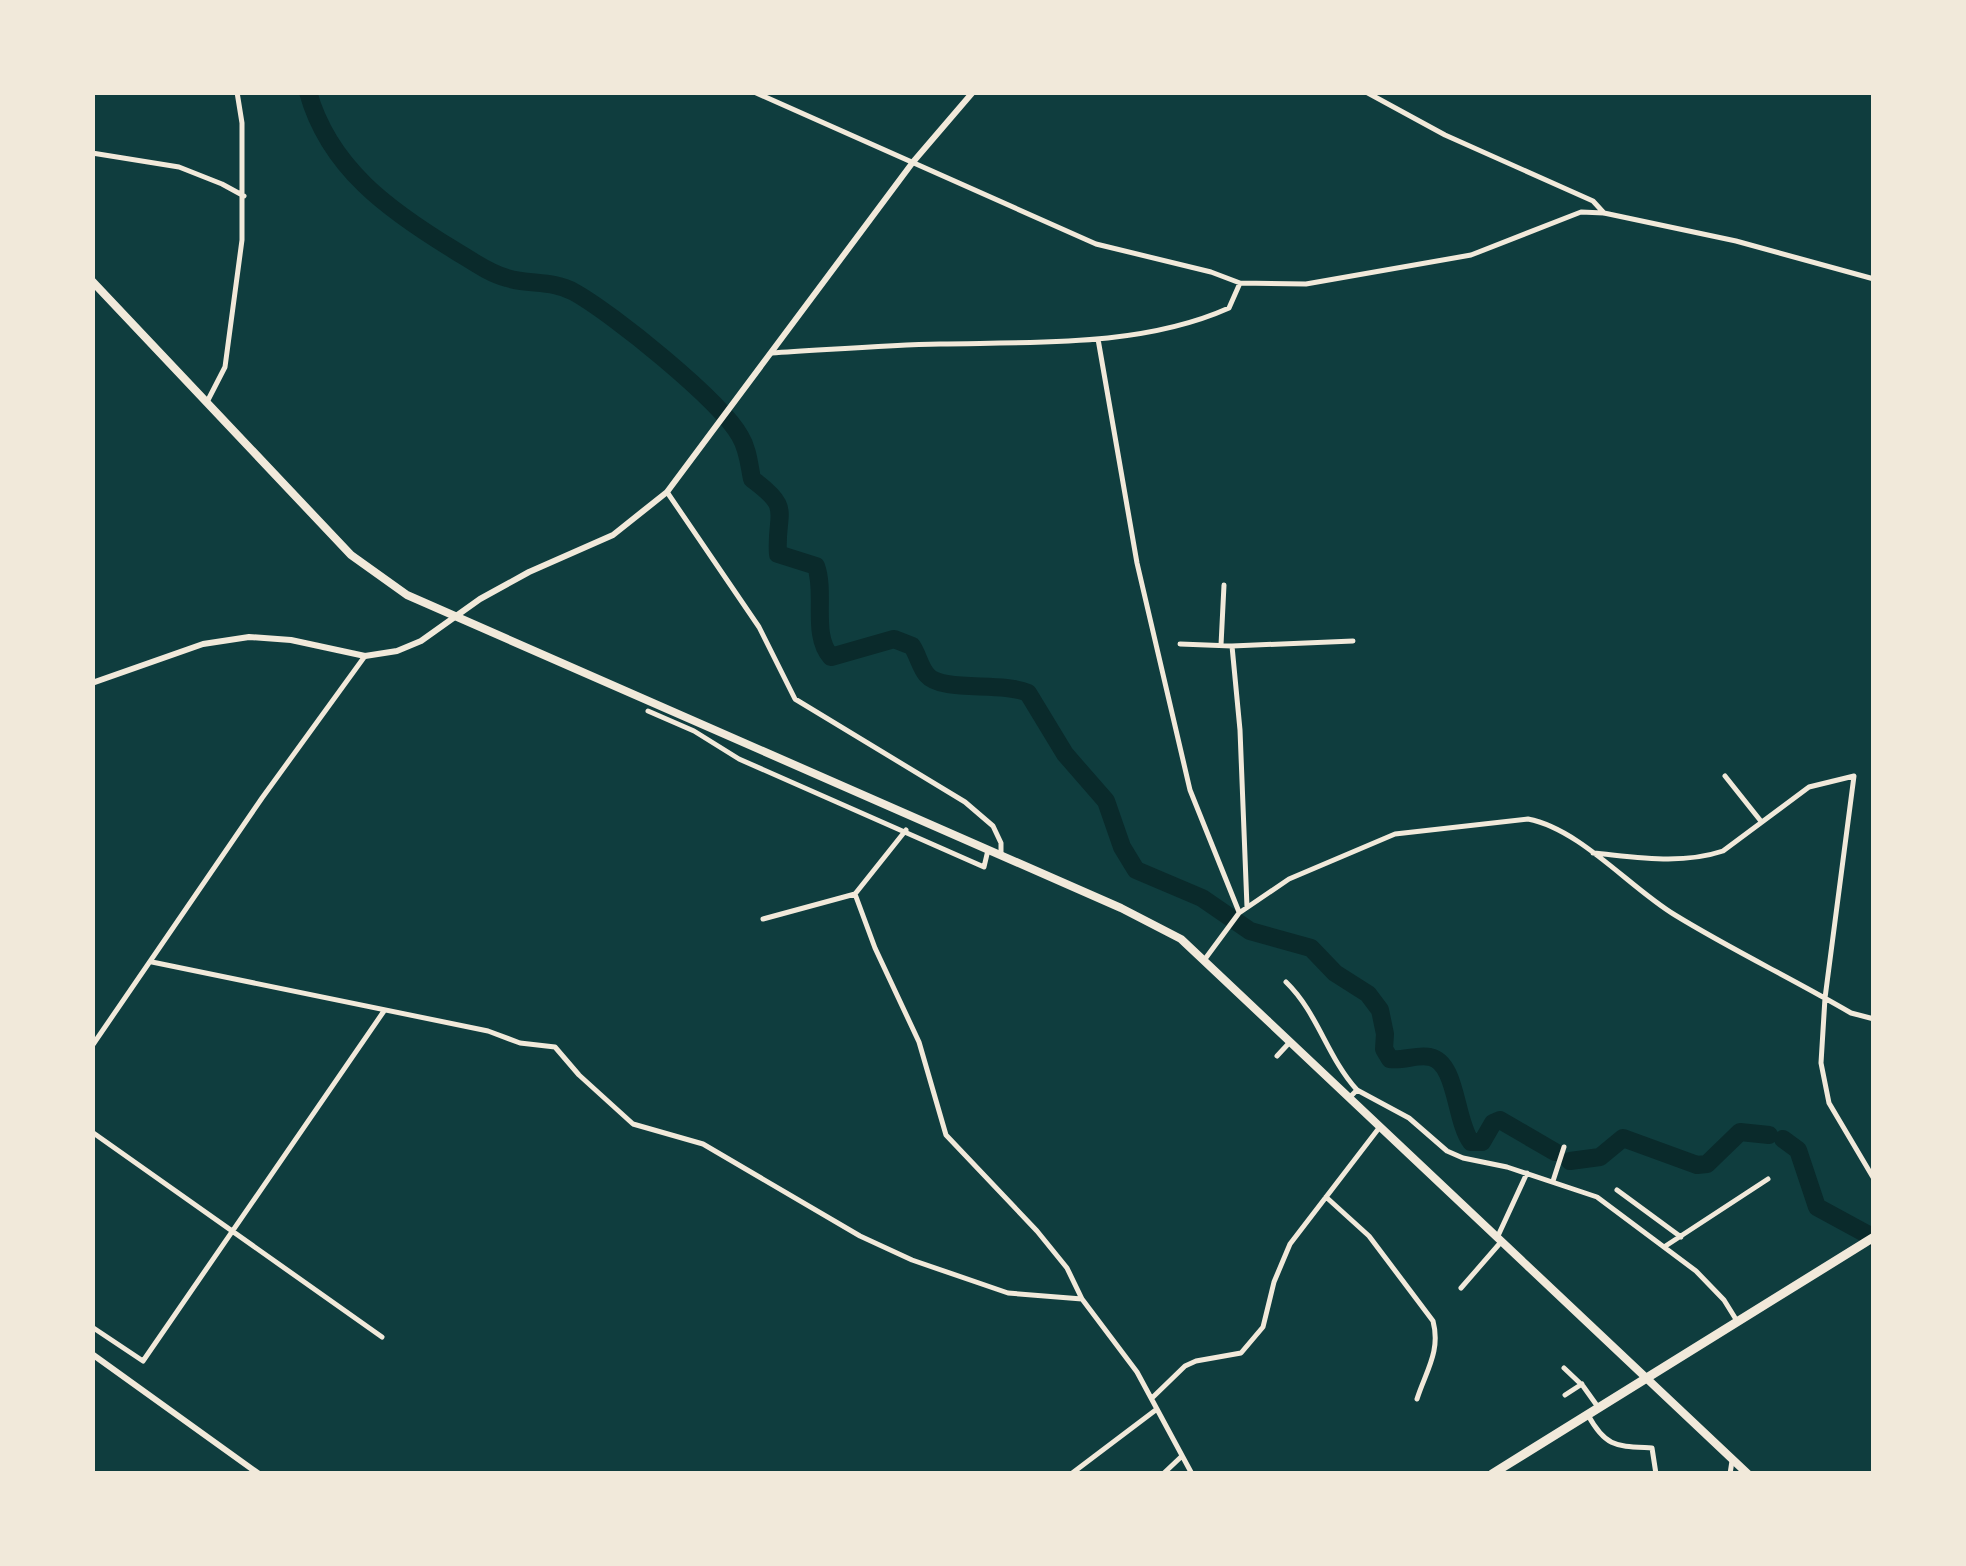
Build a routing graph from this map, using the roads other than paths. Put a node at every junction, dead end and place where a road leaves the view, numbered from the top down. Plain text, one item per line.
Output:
1 (237, 92) edge
2 (754, 92) edge
3 (973, 92) edge
4 (1366, 92) edge
5 (92, 154) edge
6 (914, 162) junction
7 (244, 196) junction
8 (1604, 212) junction
9 (1874, 279) edge
10 (92, 281) edge
11 (1240, 283) junction
12 (1098, 340) junction
13 (771, 354) junction
14 (207, 402) junction
15 (667, 492) junction
16 (1224, 585) dead end
17 (454, 618) junction
18 (1352, 641) dead end
19 (1180, 644) dead end
20 (1221, 645) junction
21 (1232, 646) junction
22 (365, 656) junction
23 (92, 683) edge
24 (648, 711) dead end
25 (1725, 776) dead end
26 (1761, 822) junction
27 (906, 830) junction
28 (988, 850) junction
29 (1591, 853) junction
30 (1001, 856) junction
31 (854, 894) junction
32 (1247, 907) junction
33 (1239, 913) junction
34 (763, 920) dead end
35 (1205, 959) junction
36 (152, 962) junction
37 (1286, 982) dead end
38 (1825, 998) junction
39 (384, 1010) junction
40 (1874, 1019) edge
41 (1290, 1042) junction
42 (92, 1046) edge
43 (1277, 1056) dead end
44 (1353, 1094) junction
45 (1380, 1127) junction
46 (92, 1132) edge
47 (1564, 1147) dead end
48 (1527, 1172) junction
49 (1768, 1179) dead end
50 (1874, 1179) edge
51 (1553, 1181) junction
52 (1617, 1190) dead end
53 (1326, 1197) junction
54 (233, 1232) junction
55 (1680, 1237) junction
56 (1874, 1237) edge
57 (1499, 1240) junction
58 (1664, 1247) junction
59 (1462, 1288) dead end
60 (1082, 1300) junction
61 (1738, 1321) junction
62 (92, 1327) edge
63 (382, 1337) dead end
64 (92, 1354) edge
65 (1564, 1368) dead end
66 (1648, 1377) junction
67 (1582, 1384) junction
68 (1565, 1396) dead end
69 (1152, 1398) junction
70 (1417, 1399) dead end
71 (1598, 1408) junction
72 (1157, 1409) junction
73 (1588, 1414) junction
74 (1182, 1456) junction
75 (1732, 1458) junction
76 (1508, 1469) edge
77 (259, 1474) edge
78 (1071, 1474) edge
79 (1163, 1474) edge
80 (1192, 1474) edge
81 (1492, 1474) edge
82 (1656, 1474) edge
83 (1730, 1474) edge
84 (1748, 1474) edge

1 - 7 street
2 - 6 street
3 - 6 street
4 - 8 street
5 - 7 street
6 - 11 street
6 - 13 street
7 - 14 street
8 - 9 street
8 - 11 street
10 - 14 main road
11 - 12 street
12 - 13 street
12 - 33 street
13 - 15 street
14 - 17 main road
15 - 17 street
15 - 30 street
16 - 20 street
17 - 22 street
17 - 28 main road
18 - 21 street
19 - 20 street
20 - 21 street
21 - 32 street
22 - 23 street
22 - 36 street
24 - 27 street
25 - 26 street
26 - 29 street
26 - 38 street
27 - 28 street
27 - 31 street
28 - 30 main road
29 - 32 street
29 - 38 street
30 - 35 main road
31 - 34 street
31 - 60 street
32 - 33 street
33 - 35 street
35 - 41 main road
36 - 39 street
36 - 42 street
37 - 44 street
38 - 40 street
38 - 50 street
39 - 54 street
39 - 60 street
41 - 43 street
41 - 44 main road
44 - 45 main road
44 - 48 street
45 - 53 street
45 - 57 main road
46 - 54 street
47 - 51 street
48 - 51 street
48 - 57 street
49 - 55 street
51 - 58 street
52 - 55 street
53 - 69 street
53 - 70 street
54 - 62 street
54 - 63 street
55 - 58 street
56 - 61 highway
57 - 59 street
57 - 66 main road
58 - 61 street
60 - 69 street
61 - 66 highway
64 - 77 street
65 - 67 street
66 - 71 highway
66 - 75 main road
67 - 68 street
67 - 71 street
69 - 72 street
71 - 73 highway
72 - 74 street
72 - 78 street
73 - 76 highway
73 - 82 street
74 - 79 street
74 - 80 street
75 - 83 street
75 - 84 main road
76 - 81 highway

